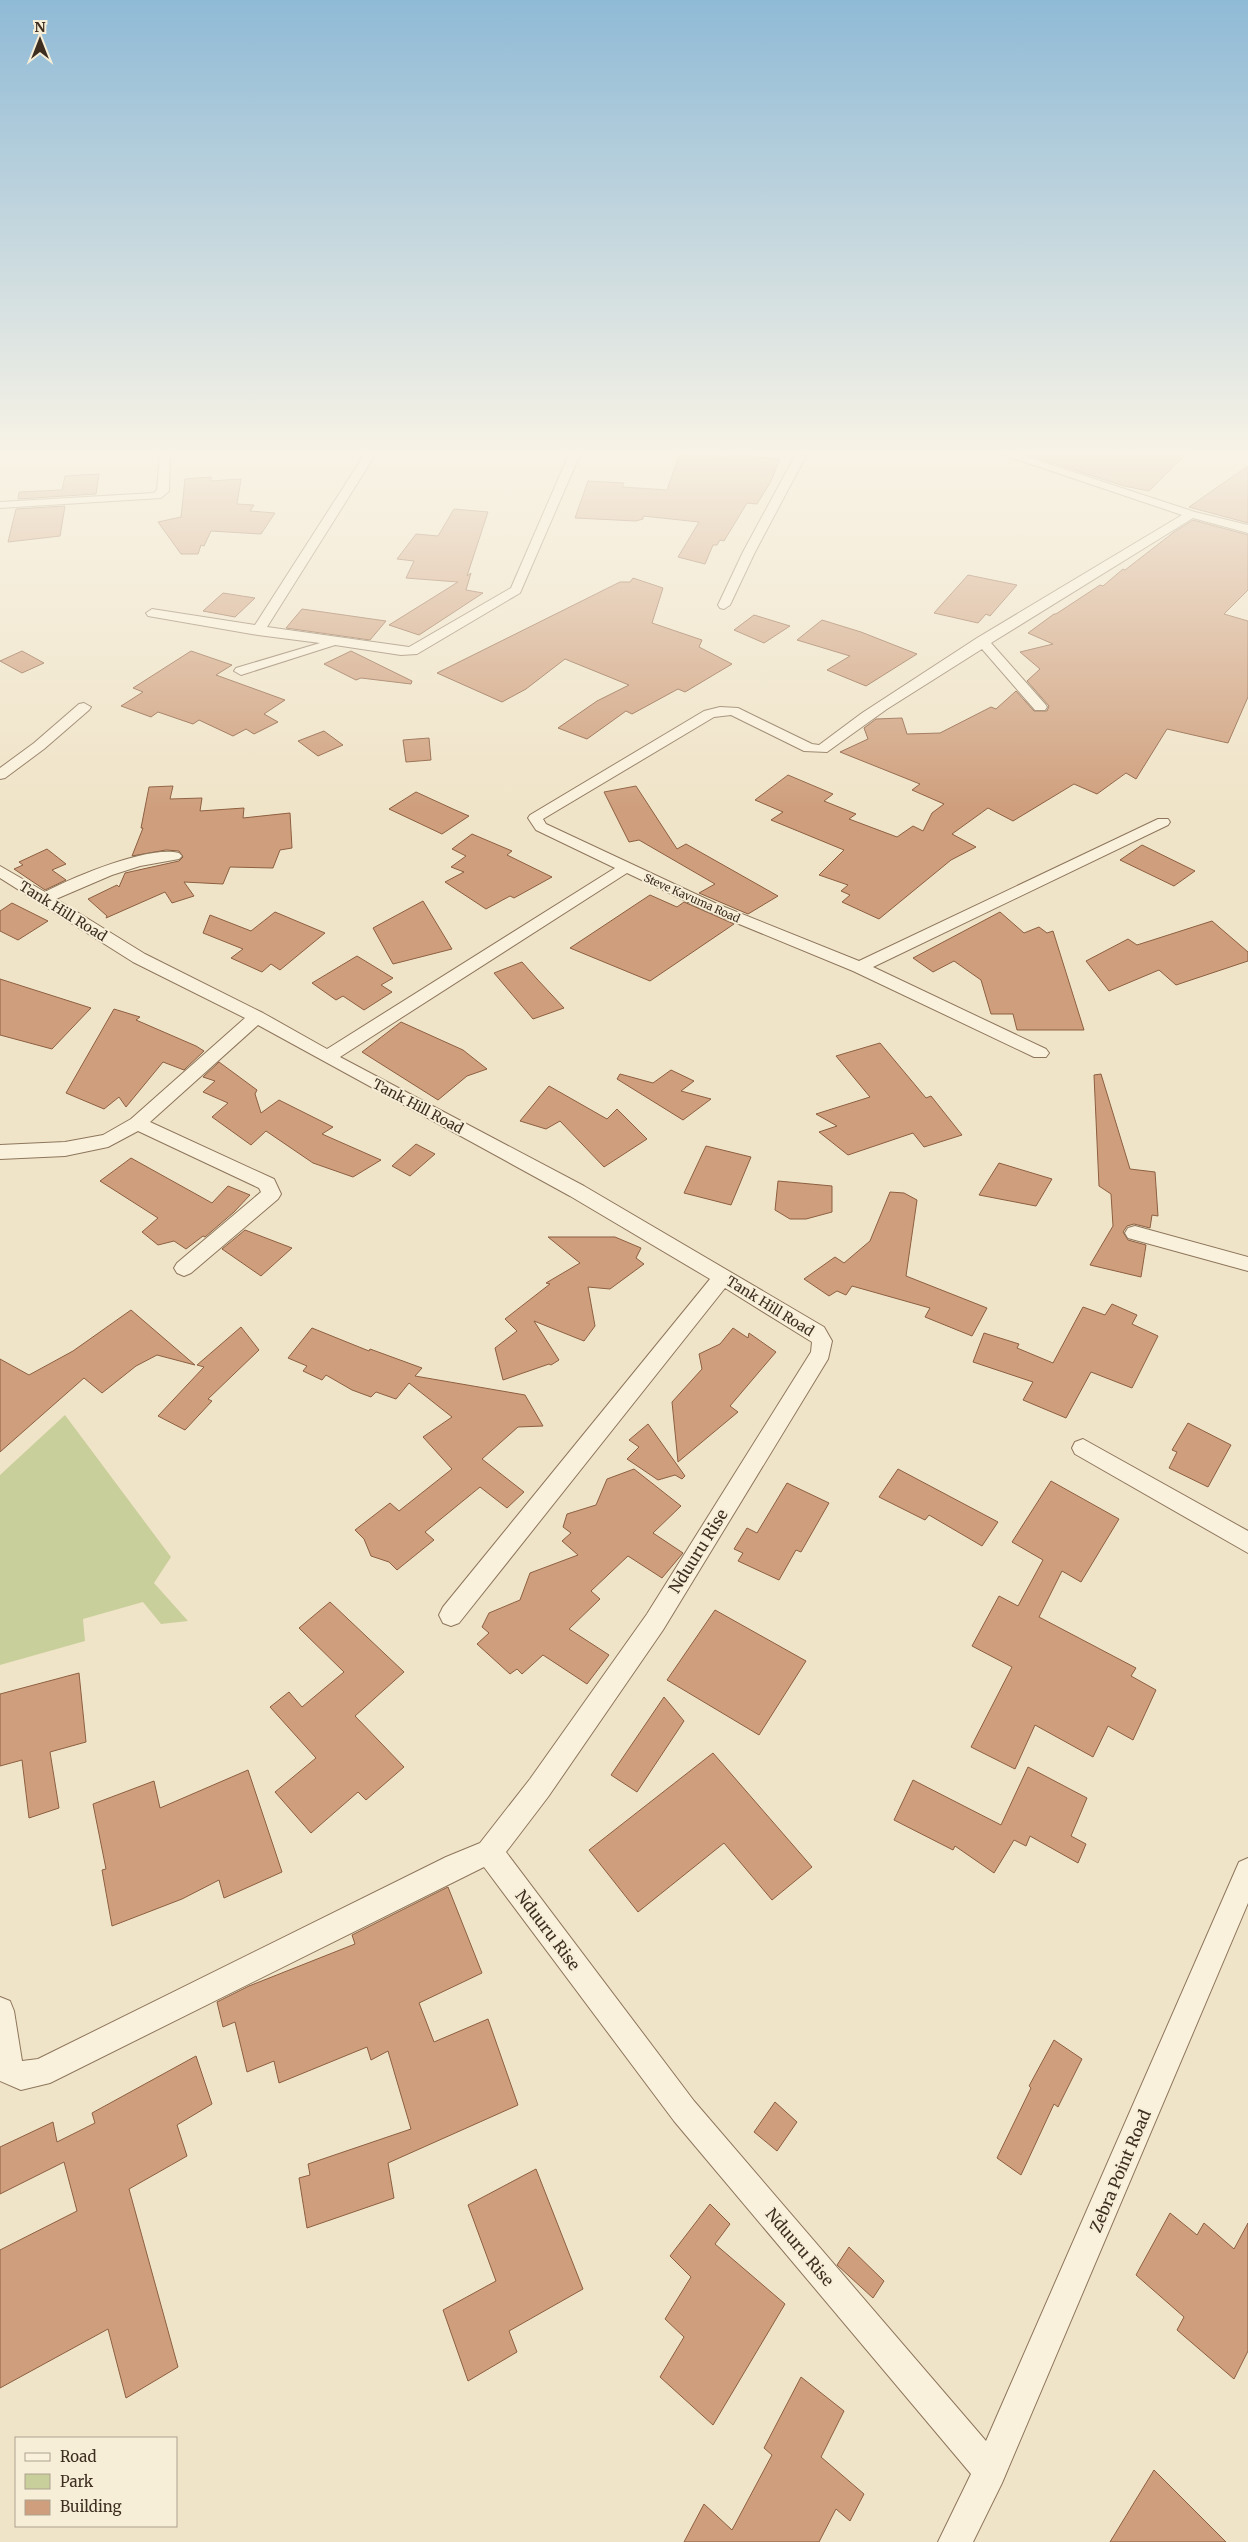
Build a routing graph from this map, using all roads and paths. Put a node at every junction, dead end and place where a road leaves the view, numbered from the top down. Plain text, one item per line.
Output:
1 (296, 571) edge
2 (524, 571) edge
3 (740, 571) edge
4 (1101, 571) edge
5 (724, 606) dead end
6 (152, 613) dead end
7 (258, 631) junction
8 (982, 641) junction
9 (336, 642) junction
10 (241, 671) dead end
11 (84, 707) dead end
12 (1040, 707) dead end
13 (0, 775) edge
14 (1162, 822) dead end
15 (174, 856) dead end
16 (625, 868) junction
17 (0, 871) edge
18 (43, 900) junction
19 (859, 967) junction
20 (257, 1018) junction
21 (1040, 1053) dead end
22 (327, 1057) junction
23 (137, 1123) junction
24 (0, 1152) edge
25 (1135, 1232) dead end
26 (1248, 1264) edge
27 (184, 1268) dead end
28 (723, 1277) junction
29 (821, 1353) joint
30 (1083, 1448) dead end
31 (1248, 1543) edge
32 (451, 1615) dead end
33 (489, 1852) junction
34 (1248, 1871) edge
35 (0, 2011) edge
36 (990, 2471) junction
37 (955, 2542) edge

1 - 7 street
2 - 9 street
3 - 5 street
4 - 8 street
6 - 7 street
7 - 9 street
8 - 12 street
8 - 16 street, Steve Kavuma Road
9 - 10 street
11 - 13 street
14 - 19 street
15 - 18 street
16 - 19 street, Steve Kavuma Road
16 - 22 street
17 - 18 street, Tank Hill Road
18 - 20 street, Tank Hill Road
19 - 21 street, Steve Kavuma Road
20 - 22 street, Tank Hill Road
20 - 23 street
22 - 28 street, Tank Hill Road
23 - 24 street
23 - 27 street
25 - 26 street
28 - 29 street, Tank Hill Road
28 - 32 street
29 - 33 street, Nduuru Rise
30 - 31 street
33 - 35 street
33 - 36 street, Nduuru Rise
34 - 36 street, Zebra Point Road
36 - 37 street, Zebra Point Road

